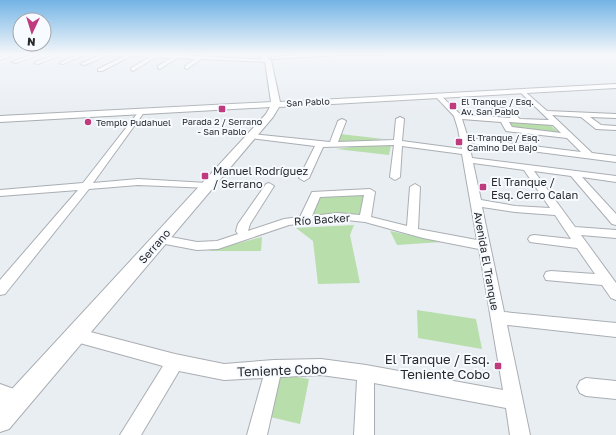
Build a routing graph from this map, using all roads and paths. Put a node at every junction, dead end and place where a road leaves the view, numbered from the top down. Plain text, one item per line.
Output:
1 (272, 74) edge
2 (614, 87) edge
3 (522, 91) junction
4 (437, 95) junction
5 (276, 104) junction
6 (142, 111) junction
7 (546, 113) junction
8 (582, 114) junction
9 (606, 115) junction
10 (458, 116) junction
11 (616, 116) edge
12 (481, 118) junction
13 (0, 119) edge
14 (400, 119) dead end
15 (504, 120) junction
16 (342, 121) dead end
17 (518, 121) junction
18 (556, 123) junction
19 (616, 123) edge
20 (616, 128) edge
21 (251, 136) junction
22 (569, 136) junction
23 (464, 140) junction
24 (398, 143) junction
25 (320, 145) junction
26 (333, 145) junction
27 (589, 155) junction
28 (468, 156) junction
29 (616, 159) edge
30 (527, 168) junction
31 (574, 174) junction
32 (395, 177) dead end
33 (304, 178) dead end
34 (616, 180) edge
35 (86, 186) junction
36 (207, 186) junction
37 (269, 186) dead end
38 (414, 187) dead end
39 (0, 193) edge
40 (477, 203) junction
41 (558, 212) junction
42 (305, 218) junction
43 (365, 219) junction
44 (616, 221) edge
45 (412, 230) junction
46 (571, 231) junction
47 (616, 234) edge
48 (246, 236) junction
49 (160, 239) junction
50 (534, 240) dead end
51 (580, 244) junction
52 (485, 246) junction
53 (551, 276) dead end
54 (606, 280) junction
55 (0, 290) edge
56 (616, 294) edge
57 (498, 318) junction
58 (616, 330) edge
59 (75, 335) junction
60 (175, 362) junction
61 (274, 368) junction
62 (366, 373) junction
63 (586, 387) dead end
64 (616, 390) edge
65 (0, 392) edge
66 (19, 399) junction
67 (514, 401) junction
68 (0, 420) edge
69 (130, 435) edge
70 (257, 435) edge
71 (364, 435) edge
72 (520, 435) edge

1 - 5 main road
2 - 3 main road, San Pablo
3 - 4 main road, San Pablo
3 - 7 street
4 - 5 main road, San Pablo
4 - 10 street
5 - 6 main road, San Pablo
5 - 21 main road, Serrano
6 - 13 main road, San Pablo
6 - 35 street
7 - 8 street
7 - 18 street
8 - 9 street
8 - 20 street
9 - 11 street
9 - 19 street
10 - 12 street
10 - 23 street, Avenida El Tranque
12 - 15 street
12 - 17 street
14 - 24 street
15 - 17 street
15 - 22 street
16 - 26 street
17 - 18 street
18 - 22 street
21 - 25 street
21 - 36 main road, Serrano
22 - 27 street
23 - 27 street
23 - 28 street, Avenida El Tranque
24 - 26 street
24 - 28 street
24 - 32 street
25 - 26 street
25 - 33 street
27 - 29 street
28 - 30 street
28 - 40 street, Avenida El Tranque
30 - 31 street
30 - 41 street
31 - 34 street
31 - 44 street
35 - 36 street
35 - 39 street
35 - 55 street
36 - 49 main road, Serrano
37 - 48 street
38 - 45 street
40 - 41 street
40 - 52 street, Avenida El Tranque
41 - 46 street
42 - 43 street, Río Backer
42 - 43 street
42 - 48 street, Río Backer
43 - 45 street, Río Backer
45 - 52 street, Río Backer
46 - 47 street
46 - 51 street
48 - 49 street, Río Backer
49 - 59 main road, Serrano
50 - 51 street
51 - 54 street
52 - 57 street, Avenida El Tranque
53 - 54 street
54 - 56 street
57 - 58 street
57 - 67 street, Avenida El Tranque
59 - 60 street, Teniente Cobo
59 - 66 main road, Serrano
60 - 61 street, Teniente Cobo
60 - 69 street
61 - 62 street, Teniente Cobo
61 - 70 street
62 - 67 street, Teniente Cobo
62 - 71 street
63 - 64 street
65 - 66 street
66 - 68 main road, Serrano
67 - 72 street, Avenida El Tranque

